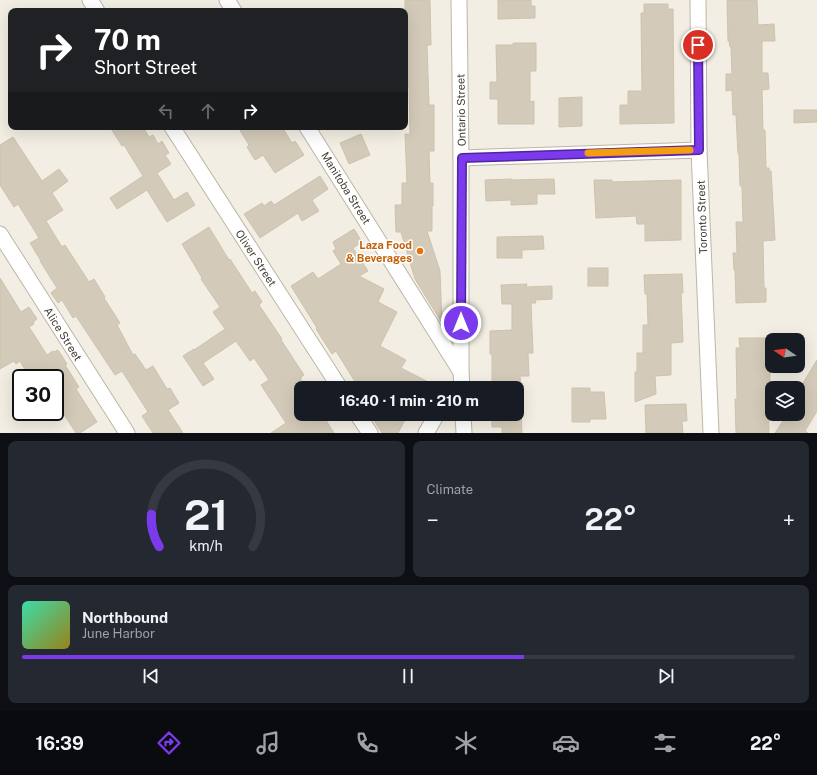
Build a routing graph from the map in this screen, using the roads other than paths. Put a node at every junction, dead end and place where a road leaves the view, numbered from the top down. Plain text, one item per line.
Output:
1 (459, 0) edge
2 (698, 0) edge
3 (174, 130) edge
4 (309, 130) edge
5 (699, 150) junction
6 (462, 158) junction
7 (0, 234) edge
8 (462, 372) junction
9 (335, 381) edge
10 (456, 381) edge
11 (462, 381) edge
12 (362, 421) edge
13 (433, 421) edge
14 (464, 421) edge
15 (127, 433) edge
16 (370, 433) edge
17 (426, 433) edge
18 (464, 433) edge
19 (710, 433) edge

1 - 6 street, Ontario Street
2 - 5 street, Toronto Street
3 - 9 street, Oliver Street
4 - 8 street, Manitoba Street
5 - 6 street
5 - 19 street, Toronto Street
6 - 8 street, Ontario Street
7 - 15 street, Alice Street
8 - 10 street
8 - 11 street, Ontario Street
12 - 16 street
13 - 17 street
14 - 18 street

